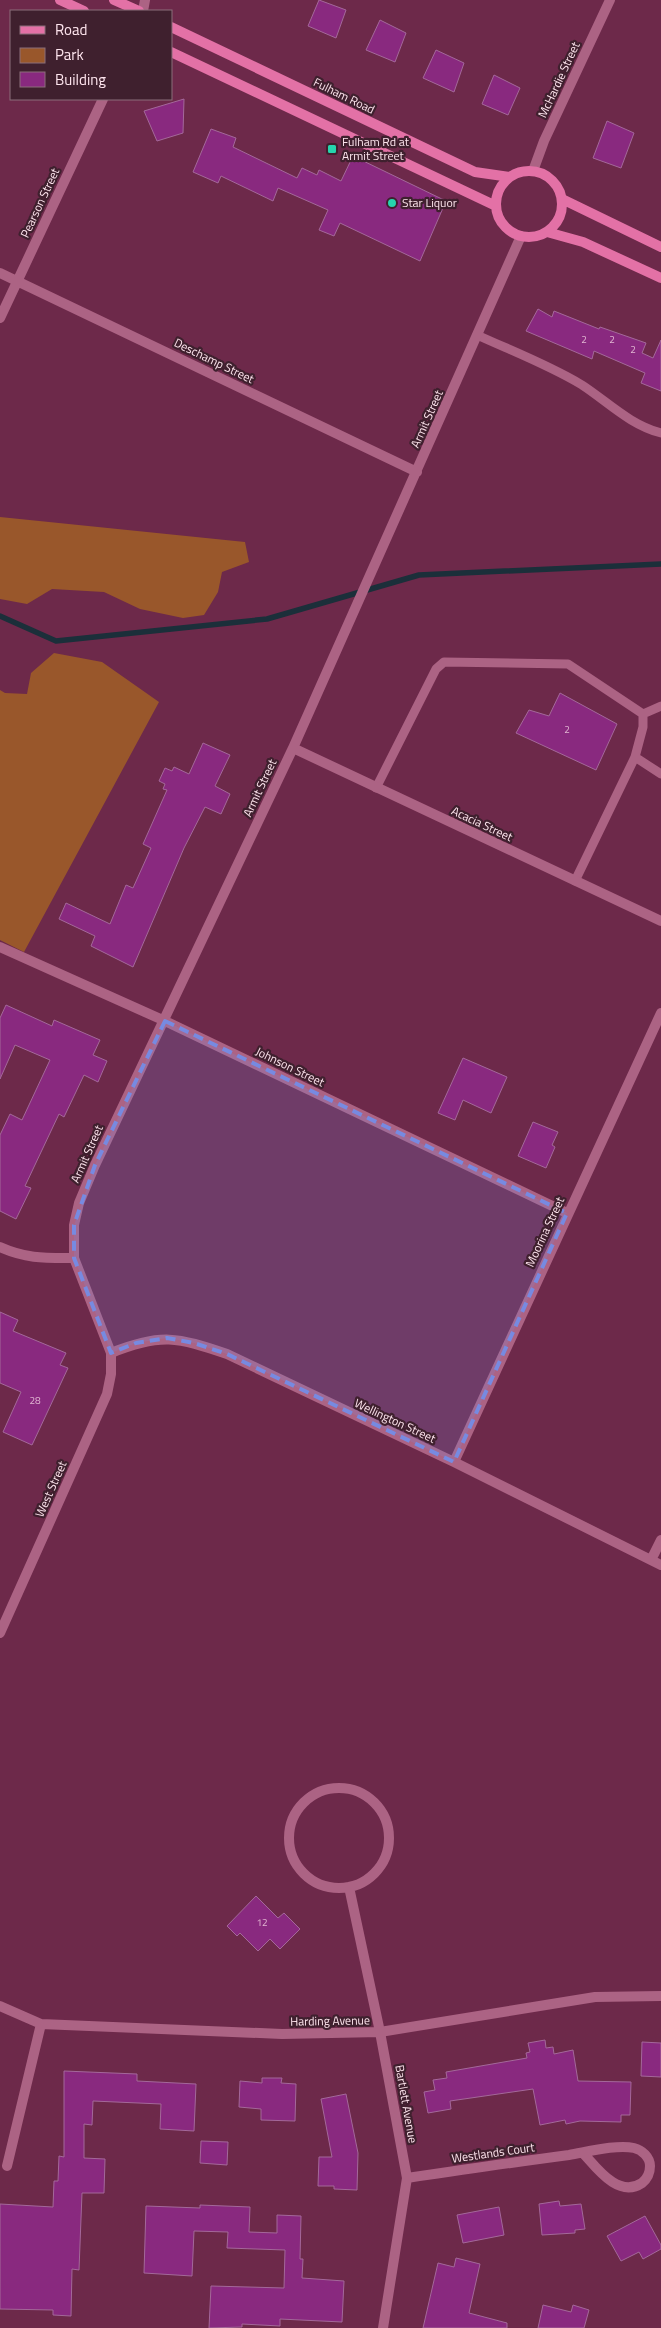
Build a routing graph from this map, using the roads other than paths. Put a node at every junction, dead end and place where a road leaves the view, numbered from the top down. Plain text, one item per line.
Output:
1 (60, 0) edge
2 (114, 0) edge
3 (610, 0) edge
4 (82, 10) edge
5 (137, 10) edge
6 (172, 27) edge
7 (172, 52) edge
8 (103, 100) edge
9 (533, 171) junction
10 (510, 177) junction
11 (562, 199) junction
12 (496, 206) junction
13 (547, 232) junction
14 (521, 236) junction
15 (661, 247) edge
16 (0, 273) edge
17 (661, 278) edge
18 (18, 281) junction
19 (0, 318) edge
20 (477, 335) junction
21 (661, 433) edge
22 (417, 472) junction
23 (661, 706) edge
24 (643, 714) junction
25 (293, 748) junction
26 (635, 757) junction
27 (661, 774) edge
28 (376, 788) junction
29 (575, 881) junction
30 (661, 921) edge
31 (0, 947) edge
32 (661, 1013) edge
33 (164, 1021) junction
34 (567, 1213) junction
35 (0, 1247) edge
36 (74, 1258) junction
37 (110, 1353) junction
38 (454, 1462) junction
39 (661, 1540) edge
40 (651, 1560) junction
41 (661, 1564) edge
42 (3, 1619) edge
43 (0, 1633) edge
44 (350, 1887) junction
45 (661, 1996) edge
46 (0, 2006) edge
47 (41, 2024) junction
48 (380, 2032) junction
49 (583, 2152) junction
50 (7, 2166) dead end
51 (407, 2178) junction
52 (383, 2328) edge

1 - 4 street
2 - 5 street
3 - 9 street, McHardie Street
6 - 10 street, Fulham Road
7 - 12 street
8 - 18 street, Pearson Street
9 - 10 street
9 - 11 street
10 - 12 street
11 - 13 street
11 - 15 street
12 - 14 street
13 - 14 street
13 - 17 street
14 - 20 street, Armit Street
16 - 18 street, Deschamp Street
18 - 19 street, Pearson Street
18 - 22 street, Deschamp Street
20 - 21 lane
20 - 22 street, Armit Street
22 - 25 street, Armit Street
23 - 24 lane
24 - 26 lane
24 - 28 lane
25 - 28 street, Acacia Street
25 - 33 street, Armit Street
26 - 27 lane
26 - 29 lane
28 - 29 street, Acacia Street
29 - 30 street, Acacia Street
31 - 33 street, Johnson Street
32 - 34 street, Moorina Street
33 - 34 street, Johnson Street
33 - 36 street, Armit Street
34 - 38 street, Moorina Street
35 - 36 street
36 - 37 street, Armit Street
37 - 38 street, Wellington Street
37 - 42 street, West Street
38 - 40 street, Wellington Street
39 - 40 street
40 - 41 street, Wellington Street
42 - 43 street, West Street
44 - 44 street
44 - 48 street, Bartlett Avenue
45 - 48 street, Harding Avenue
46 - 47 street, Harding Avenue
47 - 48 street, Harding Avenue
47 - 50 street
48 - 51 street, Bartlett Avenue
49 - 49 street, Westlands Court
49 - 51 street, Westlands Court
51 - 52 street, Bartlett Avenue

